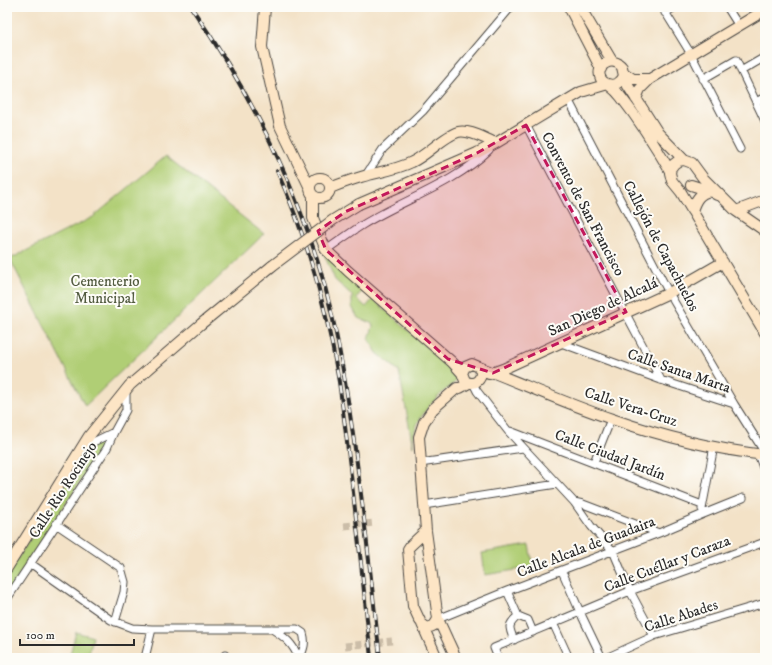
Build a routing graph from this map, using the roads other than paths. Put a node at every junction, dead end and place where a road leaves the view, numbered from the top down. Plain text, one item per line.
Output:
1 (265, 7) edge
2 (511, 7) edge
3 (570, 7) edge
4 (580, 7) edge
5 (675, 7) edge
6 (727, 7) edge
7 (664, 10) edge
8 (765, 10) edge
9 (739, 26) junction
10 (691, 54) junction
11 (765, 57) edge
12 (612, 61) junction
13 (600, 70) junction
14 (741, 71) junction
15 (623, 76) junction
16 (650, 79) junction
17 (703, 79) junction
18 (609, 85) junction
19 (581, 92) junction
20 (765, 97) edge
21 (568, 99) junction
22 (636, 99) junction
23 (756, 102) junction
24 (765, 121) edge
25 (526, 125) junction
26 (496, 143) junction
27 (740, 150) dead end
28 (297, 160) junction
29 (684, 160) junction
30 (670, 171) junction
31 (697, 171) junction
32 (363, 176) junction
33 (325, 185) junction
34 (675, 185) junction
35 (691, 186) junction
36 (312, 191) junction
37 (710, 191) junction
38 (722, 197) junction
39 (764, 201) edge
40 (692, 211) junction
41 (736, 211) junction
42 (313, 218) junction
43 (750, 220) junction
44 (765, 231) edge
45 (326, 250) junction
46 (723, 262) junction
47 (669, 293) junction
48 (626, 312) junction
49 (765, 333) edge
50 (561, 343) junction
51 (493, 373) junction
52 (471, 375) junction
53 (661, 380) junction
54 (126, 389) junction
55 (734, 404) junction
56 (611, 419) junction
57 (508, 431) junction
58 (114, 432) junction
59 (714, 446) junction
60 (82, 448) junction
61 (523, 448) junction
62 (763, 454) edge
63 (594, 462) junction
64 (420, 463) junction
65 (765, 473) edge
66 (557, 484) junction
67 (743, 498) dead end
68 (574, 502) junction
69 (424, 505) junction
70 (702, 505) junction
71 (701, 515) junction
72 (56, 524) junction
73 (426, 531) junction
74 (659, 534) junction
75 (415, 541) junction
76 (765, 542) edge
77 (428, 549) junction
78 (613, 551) junction
79 (30, 563) junction
80 (7, 568) edge
81 (562, 571) junction
82 (508, 591) junction
83 (630, 591) junction
84 (7, 598) edge
85 (765, 604) edge
86 (580, 612) junction
87 (518, 616) junction
88 (438, 619) junction
89 (115, 622) junction
90 (421, 622) junction
91 (553, 623) junction
92 (272, 629) junction
93 (152, 630) junction
94 (533, 632) junction
95 (654, 636) junction
96 (514, 640) junction
97 (145, 658) edge
98 (300, 658) edge
99 (437, 658) edge
100 (456, 658) edge
101 (498, 658) edge
102 (569, 658) edge
103 (602, 658) edge
104 (606, 658) edge

1 - 28 street
2 - 32 street
3 - 13 street
4 - 12 street
5 - 7 street
6 - 9 street
7 - 10 street
8 - 9 street
9 - 10 street
10 - 16 street
10 - 17 street
11 - 14 street
12 - 13 street
12 - 15 street
13 - 18 street
13 - 19 street
14 - 17 street
14 - 23 street
15 - 16 street
15 - 18 street
15 - 22 street
16 - 22 street
17 - 27 street
18 - 19 street
18 - 30 street
19 - 21 street
20 - 23 street
21 - 25 street
21 - 47 street, Callejón de Capachuelos
22 - 29 street
23 - 24 street
25 - 26 street
25 - 48 street, Convento de San Francisco
26 - 32 street
26 - 45 street
26 - 54 street, bridge
28 - 33 street
28 - 36 street
29 - 30 street
29 - 31 street
30 - 34 street
31 - 35 street
31 - 38 street
32 - 33 street
33 - 36 street
33 - 36 street
33 - 42 street
34 - 35 street
34 - 40 street
35 - 37 street
35 - 40 street
36 - 42 street
37 - 38 street
37 - 40 street
38 - 41 street
39 - 41 street
39 - 43 street
40 - 46 street
41 - 43 street
42 - 45 street
43 - 44 street
45 - 52 street
46 - 47 street, San Diego de Alcalá
46 - 49 street
47 - 48 street, San Diego de Alcalá
47 - 55 street, Callejón de Capachuelos
48 - 50 street, San Diego de Alcalá
48 - 53 street, Convento de San Francisco
50 - 51 street, San Diego de Alcalá
50 - 53 street, Calle Santa Marta
51 - 52 street, San Diego de Alcalá
51 - 56 street, Calle Vera-Cruz
52 - 57 street
52 - 64 street, San Diego de Alcalá
53 - 55 street, Calle Santa Marta
54 - 58 street, Calle Rio Rocinejo
54 - 60 street
55 - 62 street, Calle Santa Marta
56 - 59 street, Calle Vera-Cruz
56 - 63 street
57 - 61 street
57 - 63 street, Calle Ciudad Jardín
58 - 60 street
58 - 72 street, Calle Rio Rocinejo
59 - 62 street, Calle Vera-Cruz
59 - 70 street
60 - 80 street
61 - 64 street
61 - 66 street
62 - 65 street, Calle Santa Marta
63 - 70 street, Calle Ciudad Jardín
64 - 69 street, San Diego de Alcalá
66 - 68 street
66 - 69 street
67 - 71 street, Calle Alcala de Guadaira
68 - 74 street
68 - 78 street
69 - 73 street, San Diego de Alcalá
70 - 71 street
71 - 74 street, Calle Alcala de Guadaira
72 - 79 street, Calle Rio Rocinejo
72 - 89 street
73 - 75 street
73 - 77 street, San Diego de Alcalá
74 - 78 street, Calle Alcala de Guadaira
75 - 77 street
75 - 90 street
76 - 83 street, Calle Cuéllar y Caraza
77 - 88 street, San Diego de Alcalá
78 - 81 street, Calle Alcala de Guadaira
78 - 83 street
79 - 84 street, Calle Rio Rocinejo
79 - 89 street
81 - 82 street, Calle Alcala de Guadaira
81 - 86 street
82 - 87 street
82 - 88 street, Calle Alcala de Guadaira
83 - 86 street, Calle Cuéllar y Caraza
83 - 95 street
85 - 95 street, Calle Abades
86 - 91 street, Calle Cuéllar y Caraza
86 - 103 street
87 - 94 street
87 - 96 street
88 - 90 street
88 - 100 street, San Diego de Alcalá
89 - 93 street
90 - 99 street
91 - 94 street, Calle Cuéllar y Caraza
91 - 102 street
92 - 93 street
92 - 98 street
92 - 98 street
93 - 97 street
94 - 96 street, Calle Cuéllar y Caraza
95 - 104 street, Calle Abades
96 - 101 street, Calle Cuéllar y Caraza

